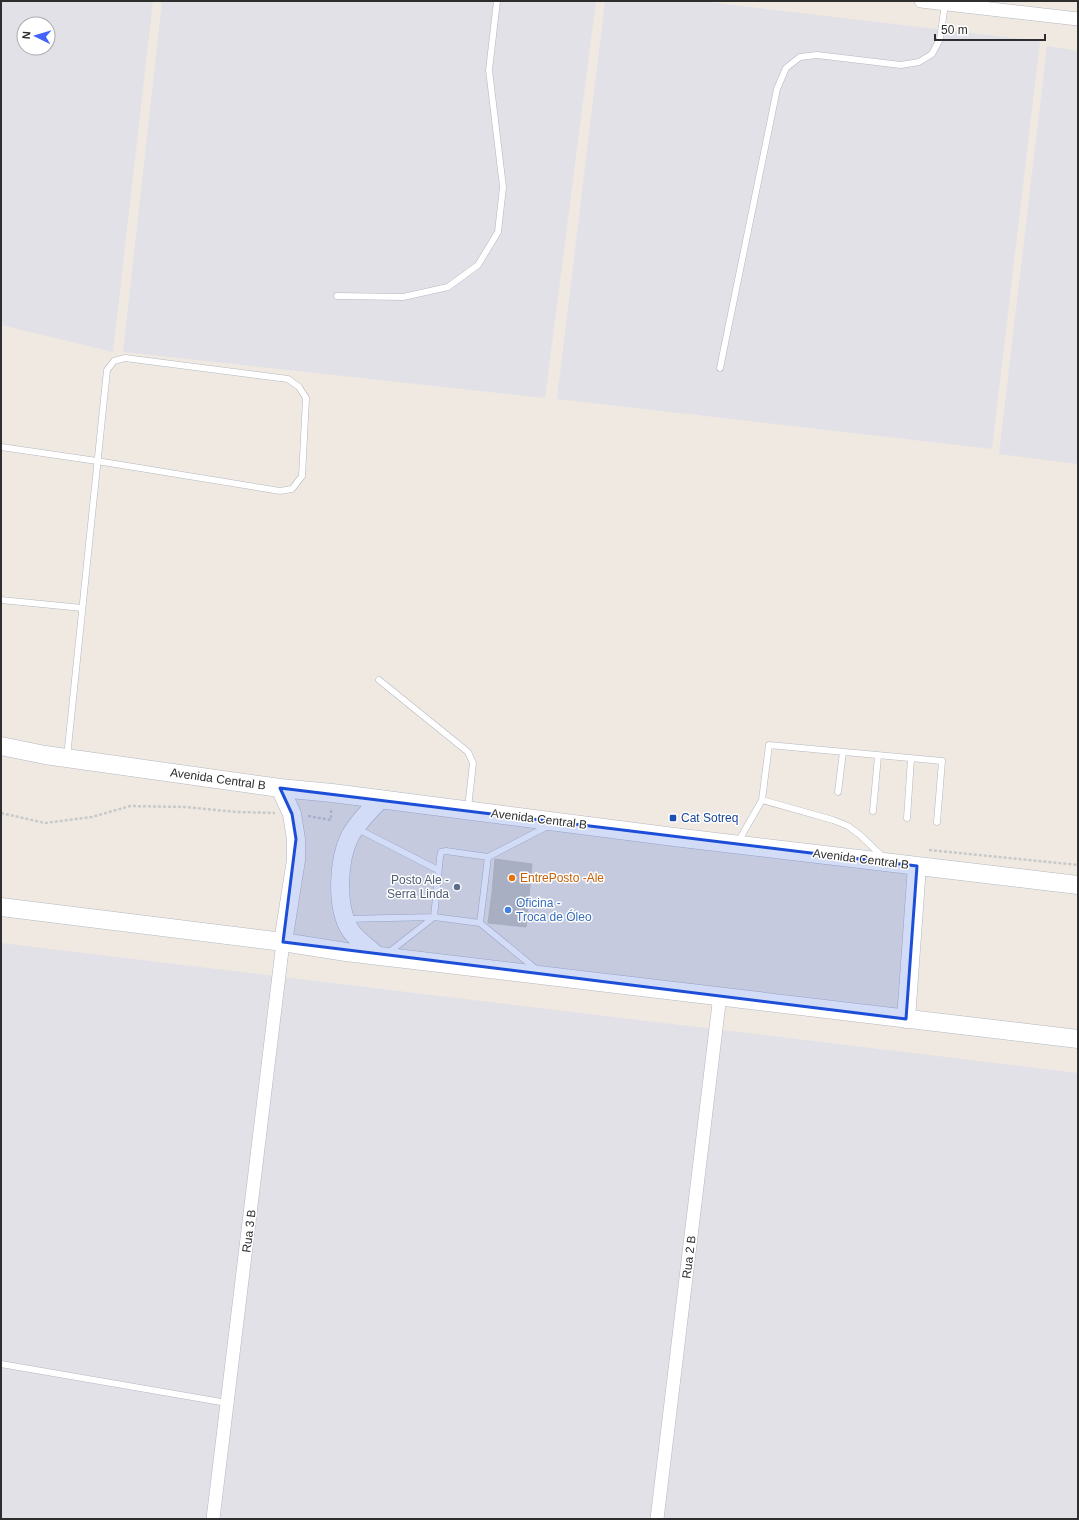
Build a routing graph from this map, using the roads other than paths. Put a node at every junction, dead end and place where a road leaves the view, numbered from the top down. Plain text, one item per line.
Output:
1 (497, 1) edge
2 (921, 1) edge
3 (945, 4) junction
4 (976, 4) edge
5 (1078, 19) edge
6 (337, 296) dead end
7 (720, 368) dead end
8 (1, 447) edge
9 (97, 461) junction
10 (1, 600) edge
11 (82, 608) junction
12 (379, 680) dead end
13 (1, 746) edge
14 (843, 752) junction
15 (878, 756) junction
16 (67, 758) junction
17 (911, 759) junction
18 (280, 788) junction
19 (838, 792) dead end
20 (381, 799) junction
21 (762, 800) junction
22 (468, 810) junction
23 (873, 811) dead end
24 (907, 818) dead end
25 (557, 821) junction
26 (937, 822) dead end
27 (355, 828) junction
28 (737, 844) junction
29 (488, 856) junction
30 (888, 862) junction
31 (917, 866) junction
32 (438, 870) junction
33 (1078, 885) edge
34 (1, 907) edge
35 (434, 917) junction
36 (345, 919) junction
37 (480, 923) junction
38 (283, 942) junction
39 (380, 955) junction
40 (542, 974) junction
41 (720, 996) junction
42 (906, 1019) junction
43 (1078, 1039) edge
44 (1, 1364) edge
45 (227, 1403) junction
46 (213, 1519) edge
47 (657, 1519) edge

1 - 6 lane
2 - 3 street
3 - 4 street
3 - 7 lane
4 - 5 street
8 - 9 lane
9 - 9 lane
9 - 11 lane
10 - 11 lane
11 - 16 lane
12 - 22 lane
13 - 16 main road, Avenida Central B
14 - 15 lane
14 - 19 lane
14 - 21 lane
15 - 17 lane
15 - 23 lane
16 - 18 main road, Avenida Central B
17 - 24 lane
17 - 26 lane
18 - 20 main road, Avenida Central B
18 - 38 main road
20 - 22 main road, Avenida Central B
20 - 27 main road
21 - 28 lane
21 - 30 lane
22 - 25 main road, Avenida Central B
25 - 28 main road, Avenida Central B
25 - 29 lane
27 - 32 lane
27 - 36 main road
28 - 30 main road, Avenida Central B
29 - 32 lane
29 - 37 lane
30 - 31 main road, Avenida Central B
31 - 33 main road, Avenida Central B
31 - 42 main road
32 - 35 lane
34 - 38 main road
35 - 36 lane
35 - 37 lane
35 - 39 lane
36 - 39 main road
37 - 40 lane
38 - 39 main road
38 - 45 street, Rua 3 B
39 - 40 main road
40 - 41 main road
41 - 42 main road
41 - 47 street, Rua 2 B
42 - 43 main road
44 - 45 lane
45 - 46 street, Rua 3 B

